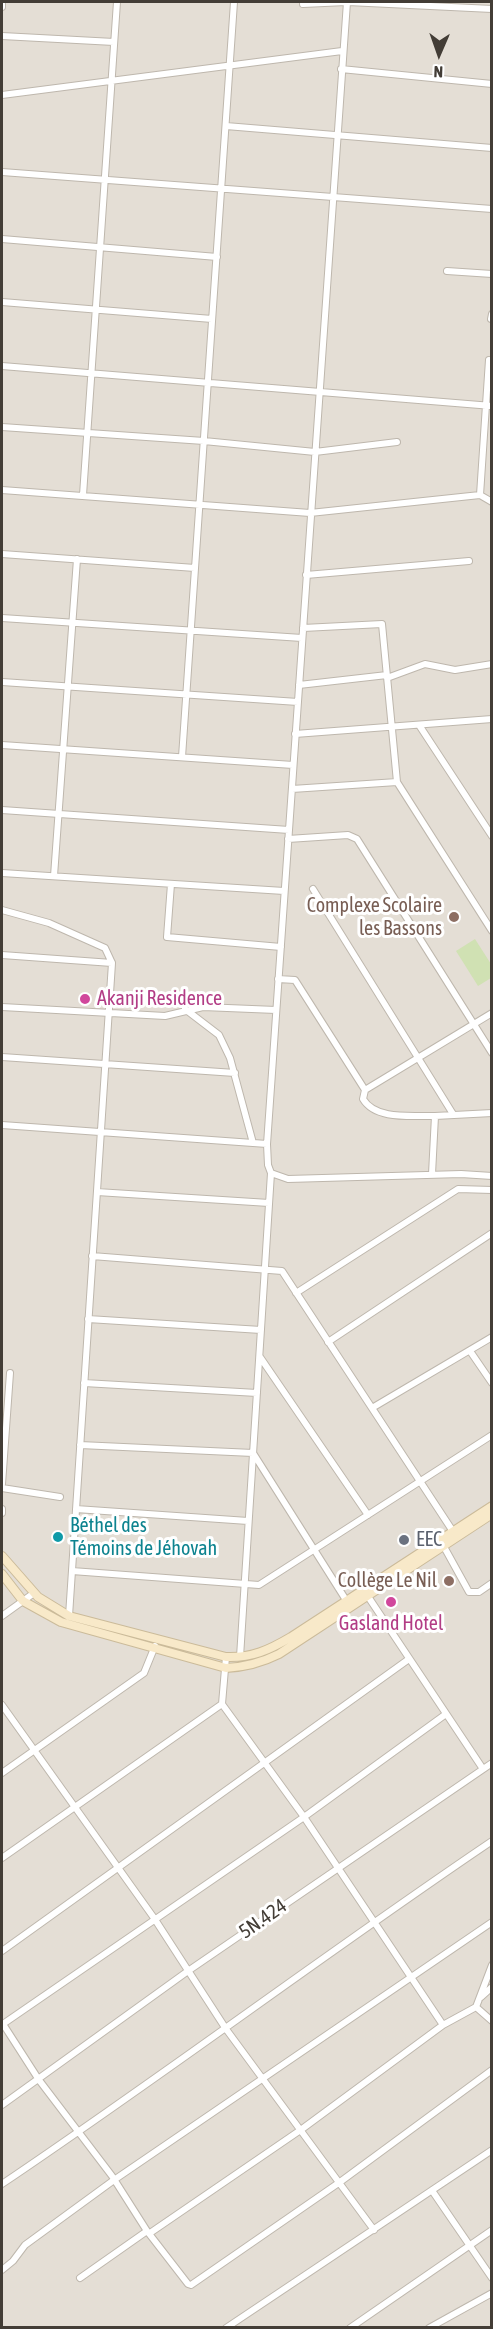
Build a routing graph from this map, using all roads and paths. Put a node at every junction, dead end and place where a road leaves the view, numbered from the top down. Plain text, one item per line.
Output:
1 (2, 2) edge
2 (117, 2) edge
3 (234, 2) edge
4 (347, 2) edge
5 (303, 4) dead end
6 (2, 7) edge
7 (492, 9) edge
8 (2, 36) edge
9 (114, 42) junction
10 (342, 51) junction
11 (230, 66) junction
12 (341, 69) junction
13 (112, 80) junction
14 (492, 84) edge
15 (2, 94) edge
16 (226, 126) junction
17 (337, 134) junction
18 (492, 147) edge
19 (2, 172) edge
20 (105, 182) junction
21 (221, 190) junction
22 (332, 198) junction
23 (492, 209) edge
24 (2, 239) edge
25 (100, 247) junction
26 (217, 256) junction
27 (447, 271) dead end
28 (492, 274) edge
29 (2, 302) edge
30 (96, 310) junction
31 (492, 314) edge
32 (212, 319) junction
33 (491, 319) edge
34 (489, 360) dead end
35 (2, 366) edge
36 (91, 372) junction
37 (208, 381) junction
38 (319, 390) junction
39 (489, 406) edge
40 (2, 427) edge
41 (87, 433) junction
42 (204, 441) junction
43 (397, 442) dead end
44 (315, 452) junction
45 (2, 490) edge
46 (83, 495) junction
47 (480, 495) junction
48 (492, 502) edge
49 (200, 504) junction
50 (310, 513) junction
51 (2, 554) edge
52 (77, 559) junction
53 (469, 561) dead end
54 (195, 568) junction
55 (306, 575) junction
56 (2, 618) edge
57 (72, 622) junction
58 (303, 628) junction
59 (191, 631) junction
60 (302, 638) junction
61 (492, 664) edge
62 (387, 677) junction
63 (2, 682) edge
64 (299, 685) junction
65 (68, 686) junction
66 (186, 694) junction
67 (297, 702) junction
68 (492, 720) edge
69 (419, 725) junction
70 (392, 727) junction
71 (295, 734) junction
72 (2, 745) edge
73 (63, 748) junction
74 (182, 757) junction
75 (293, 765) junction
76 (397, 782) junction
77 (292, 789) junction
78 (2, 810) edge
79 (58, 814) junction
80 (289, 830) junction
81 (492, 836) edge
82 (288, 839) junction
83 (2, 873) edge
84 (54, 876) junction
85 (171, 884) junction
86 (313, 889) dead end
87 (284, 891) junction
88 (2, 910) edge
89 (492, 931) edge
90 (281, 947) junction
91 (2, 955) edge
92 (112, 963) junction
93 (278, 979) junction
94 (2, 1006) edge
95 (185, 1009) junction
96 (276, 1010) junction
97 (492, 1013) edge
98 (108, 1014) junction
99 (474, 1024) junction
100 (492, 1053) edge
101 (2, 1057) edge
102 (420, 1058) junction
103 (105, 1064) junction
104 (235, 1073) junction
105 (365, 1090) junction
106 (492, 1113) edge
107 (453, 1114) junction
108 (435, 1116) junction
109 (2, 1125) edge
110 (100, 1132) junction
111 (253, 1143) junction
112 (267, 1144) junction
113 (271, 1173) junction
114 (432, 1174) junction
115 (492, 1176) edge
116 (492, 1190) edge
117 (97, 1192) junction
118 (269, 1203) junction
119 (492, 1233) edge
120 (92, 1256) junction
121 (265, 1270) junction
122 (296, 1293) junction
123 (88, 1319) junction
124 (261, 1330) junction
125 (492, 1337) edge
126 (328, 1342) junction
127 (471, 1351) junction
128 (259, 1356) junction
129 (10, 1373) dead end
130 (84, 1383) junction
131 (492, 1383) edge
132 (257, 1393) junction
133 (372, 1408) junction
134 (492, 1435) edge
135 (80, 1445) junction
136 (253, 1453) junction
137 (420, 1481) junction
138 (2, 1486) edge
139 (60, 1497) dead end
140 (492, 1506) edge
141 (2, 1509) edge
142 (76, 1509) junction
143 (2, 1513) edge
144 (492, 1514) edge
145 (368, 1515) junction
146 (249, 1521) junction
147 (454, 1534) junction
148 (443, 1545) junction
149 (314, 1550) junction
150 (2, 1556) edge
151 (72, 1571) junction
152 (2, 1574) edge
153 (492, 1583) edge
154 (244, 1584) junction
155 (34, 1593) junction
156 (366, 1594) junction
157 (23, 1600) junction
158 (346, 1600) junction
159 (2, 1616) edge
160 (69, 1616) junction
161 (158, 1638) junction
162 (154, 1648) junction
163 (226, 1657) junction
164 (240, 1657) junction
165 (409, 1659) junction
166 (226, 1668) junction
167 (222, 1704) junction
168 (2, 1705) edge
169 (446, 1714) junction
170 (33, 1751) junction
171 (492, 1763) edge
172 (267, 1764) junction
173 (483, 1769) junction
174 (2, 1773) edge
175 (75, 1808) junction
176 (304, 1817) junction
177 (492, 1842) edge
178 (2, 1858) edge
179 (117, 1866) junction
180 (337, 1867) junction
181 (154, 1918) junction
182 (375, 1920) junction
183 (492, 1922) edge
184 (2, 1950) edge
185 (492, 1965) edge
186 (188, 1971) junction
187 (410, 1979) junction
188 (492, 1987) edge
189 (479, 1999) junction
190 (476, 2007) junction
191 (492, 2021) edge
192 (2, 2023) edge
193 (443, 2025) junction
194 (226, 2029) junction
195 (5, 2034) edge
196 (492, 2070) edge
197 (263, 2078) junction
198 (39, 2080) junction
199 (2, 2105) edge
200 (302, 2129) junction
201 (79, 2132) junction
202 (492, 2150) edge
203 (114, 2180) junction
204 (340, 2182) junction
205 (2, 2184) edge
206 (433, 2192) junction
207 (374, 2230) junction
208 (492, 2230) edge
209 (148, 2232) junction
210 (470, 2245) junction
211 (2, 2270) edge
212 (80, 2278) dead end
213 (492, 2278) edge
214 (492, 2293) edge
215 (226, 2328) edge
216 (350, 2328) edge
217 (429, 2328) edge

1 - 6 street
2 - 9 street
3 - 11 street
4 - 5 street
4 - 7 street
4 - 10 street
8 - 9 street
9 - 13 street
10 - 11 street
10 - 12 street
11 - 13 street
11 - 16 street
12 - 14 street
12 - 17 street
13 - 15 street
13 - 20 street
16 - 17 street
16 - 21 street
17 - 18 street
17 - 22 street
19 - 20 street
20 - 21 street
20 - 25 street
21 - 22 street
21 - 26 street
22 - 23 street
22 - 38 street
24 - 25 street
25 - 26 street
25 - 30 street
26 - 32 street
27 - 28 street
29 - 30 street
30 - 32 street
30 - 36 street
31 - 33 street
32 - 37 street
34 - 39 street
35 - 36 street
36 - 37 street
36 - 41 street
37 - 38 street
37 - 42 street
38 - 39 street
38 - 44 street
39 - 47 street
40 - 41 street
41 - 42 street
41 - 46 street
42 - 44 street
42 - 49 street
43 - 44 street
44 - 50 street
45 - 46 street
46 - 49 street
47 - 48 street
47 - 50 street
49 - 50 street
49 - 54 street
50 - 55 street
51 - 52 street
52 - 54 street
52 - 57 street
53 - 55 street
54 - 59 street
55 - 58 street
56 - 57 street
57 - 59 street
57 - 65 street
58 - 60 street
58 - 62 street
59 - 60 street
59 - 66 street
60 - 64 street
61 - 62 street
62 - 64 street
62 - 70 street
63 - 65 street
64 - 67 street
65 - 66 street
65 - 73 street
66 - 67 street
66 - 74 street
67 - 71 street
68 - 69 street
69 - 70 street
69 - 81 street
70 - 71 street
70 - 76 street
71 - 75 street
72 - 73 street
73 - 74 street
73 - 79 street
74 - 75 street
75 - 77 street
76 - 77 street
76 - 89 street
77 - 80 street
78 - 79 street
79 - 80 street
79 - 84 street
80 - 82 street
82 - 87 street
82 - 99 street
83 - 84 street
84 - 85 street
85 - 87 street
85 - 90 street
86 - 102 street
87 - 90 street
88 - 92 street
90 - 93 street
91 - 92 street
92 - 98 street
93 - 96 street
93 - 105 street
94 - 98 street
95 - 96 street
95 - 98 street
95 - 104 street
96 - 112 street
97 - 99 street
98 - 103 street
99 - 100 street
99 - 102 street
101 - 103 street
102 - 105 street
102 - 107 street
103 - 104 street
103 - 110 street
104 - 111 street
105 - 108 street
106 - 107 street
107 - 108 street
108 - 114 street
109 - 110 street
110 - 111 street
110 - 117 street
111 - 112 street
112 - 113 street
113 - 114 street
113 - 118 street
114 - 115 street
116 - 122 street
117 - 118 street
117 - 120 street
118 - 121 street
119 - 126 street
120 - 121 street
120 - 123 street
121 - 122 street
121 - 124 street
122 - 126 street
123 - 124 street
123 - 130 street
124 - 128 street
125 - 127 street
126 - 133 street
127 - 131 street
127 - 133 street
128 - 132 street
128 - 145 street
129 - 138 street
130 - 132 street
130 - 135 street
132 - 136 street
133 - 137 street
134 - 137 street
135 - 136 street
135 - 142 street
136 - 146 street
136 - 149 street
137 - 145 street
137 - 147 street
138 - 139 street
140 - 147 main road
141 - 143 street
142 - 146 street
142 - 151 street
144 - 147 main road
145 - 149 street
146 - 154 street
147 - 148 main road
147 - 158 main road
148 - 153 street
148 - 156 main road
149 - 154 street
149 - 158 street
150 - 155 main road
151 - 154 street
151 - 160 street
152 - 157 main road
154 - 164 street
155 - 157 street
155 - 160 main road
156 - 165 street
156 - 166 main road
157 - 159 street
157 - 162 main road
158 - 164 main road
160 - 161 main road
161 - 162 street
161 - 163 main road
162 - 166 main road
162 - 170 street
163 - 164 main road
163 - 166 street
165 - 169 street
165 - 172 street
166 - 167 street
167 - 172 street
167 - 175 street
168 - 170 street
169 - 173 street
169 - 176 street
170 - 174 street
170 - 175 street
171 - 173 street, 5N.424
172 - 176 street
172 - 179 street
173 - 180 street, 5N.424
175 - 178 street
175 - 179 street
176 - 180 street
176 - 181 street
177 - 182 street
179 - 181 street
179 - 184 street
180 - 182 street
180 - 186 street, 5N.424
181 - 186 street
181 - 192 street
182 - 187 street
182 - 194 street
183 - 187 street
185 - 189 street
186 - 194 street
186 - 198 street, 5N.424
187 - 193 street
187 - 197 street
188 - 189 street
189 - 190 street
190 - 191 street
190 - 193 street
192 - 195 street
193 - 200 street
194 - 197 street
194 - 201 street
195 - 198 street
196 - 204 street
197 - 200 street
197 - 203 street
198 - 199 street, 5N.424
198 - 201 street
200 - 204 street
200 - 209 street
201 - 203 street
201 - 205 street
202 - 206 street
203 - 209 street
203 - 211 street
204 - 207 street
204 - 209 street
206 - 207 street
206 - 210 street
207 - 215 street
208 - 210 street
209 - 212 street
210 - 213 street
210 - 216 street
214 - 217 street

